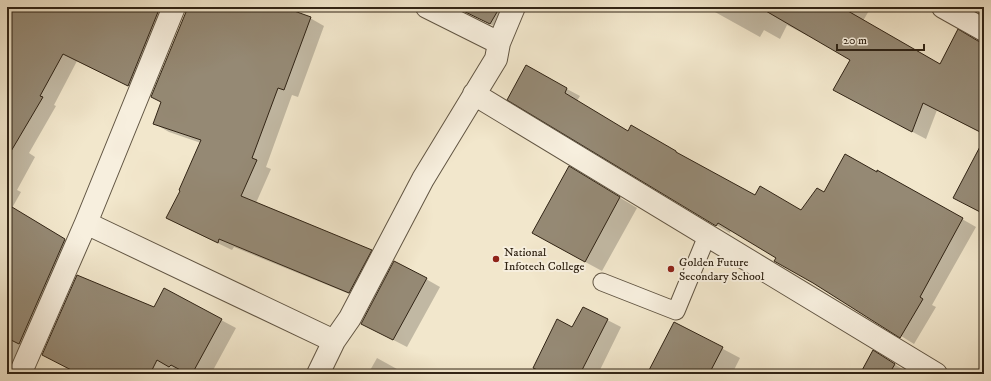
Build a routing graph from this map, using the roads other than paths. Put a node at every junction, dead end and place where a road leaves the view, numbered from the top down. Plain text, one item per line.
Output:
1 (174, 7) edge
2 (427, 7) edge
3 (514, 7) edge
4 (943, 7) edge
5 (984, 30) edge
6 (499, 43) junction
7 (474, 94) junction
8 (86, 223) junction
9 (707, 236) junction
10 (602, 282) dead end
11 (334, 341) junction
12 (20, 374) edge
13 (318, 374) edge
14 (936, 374) edge

1 - 8 street
2 - 6 street
3 - 6 street
4 - 5 street
6 - 7 street
7 - 9 street
7 - 11 street
8 - 11 street
8 - 12 street
9 - 10 lane
9 - 14 street
11 - 13 street

